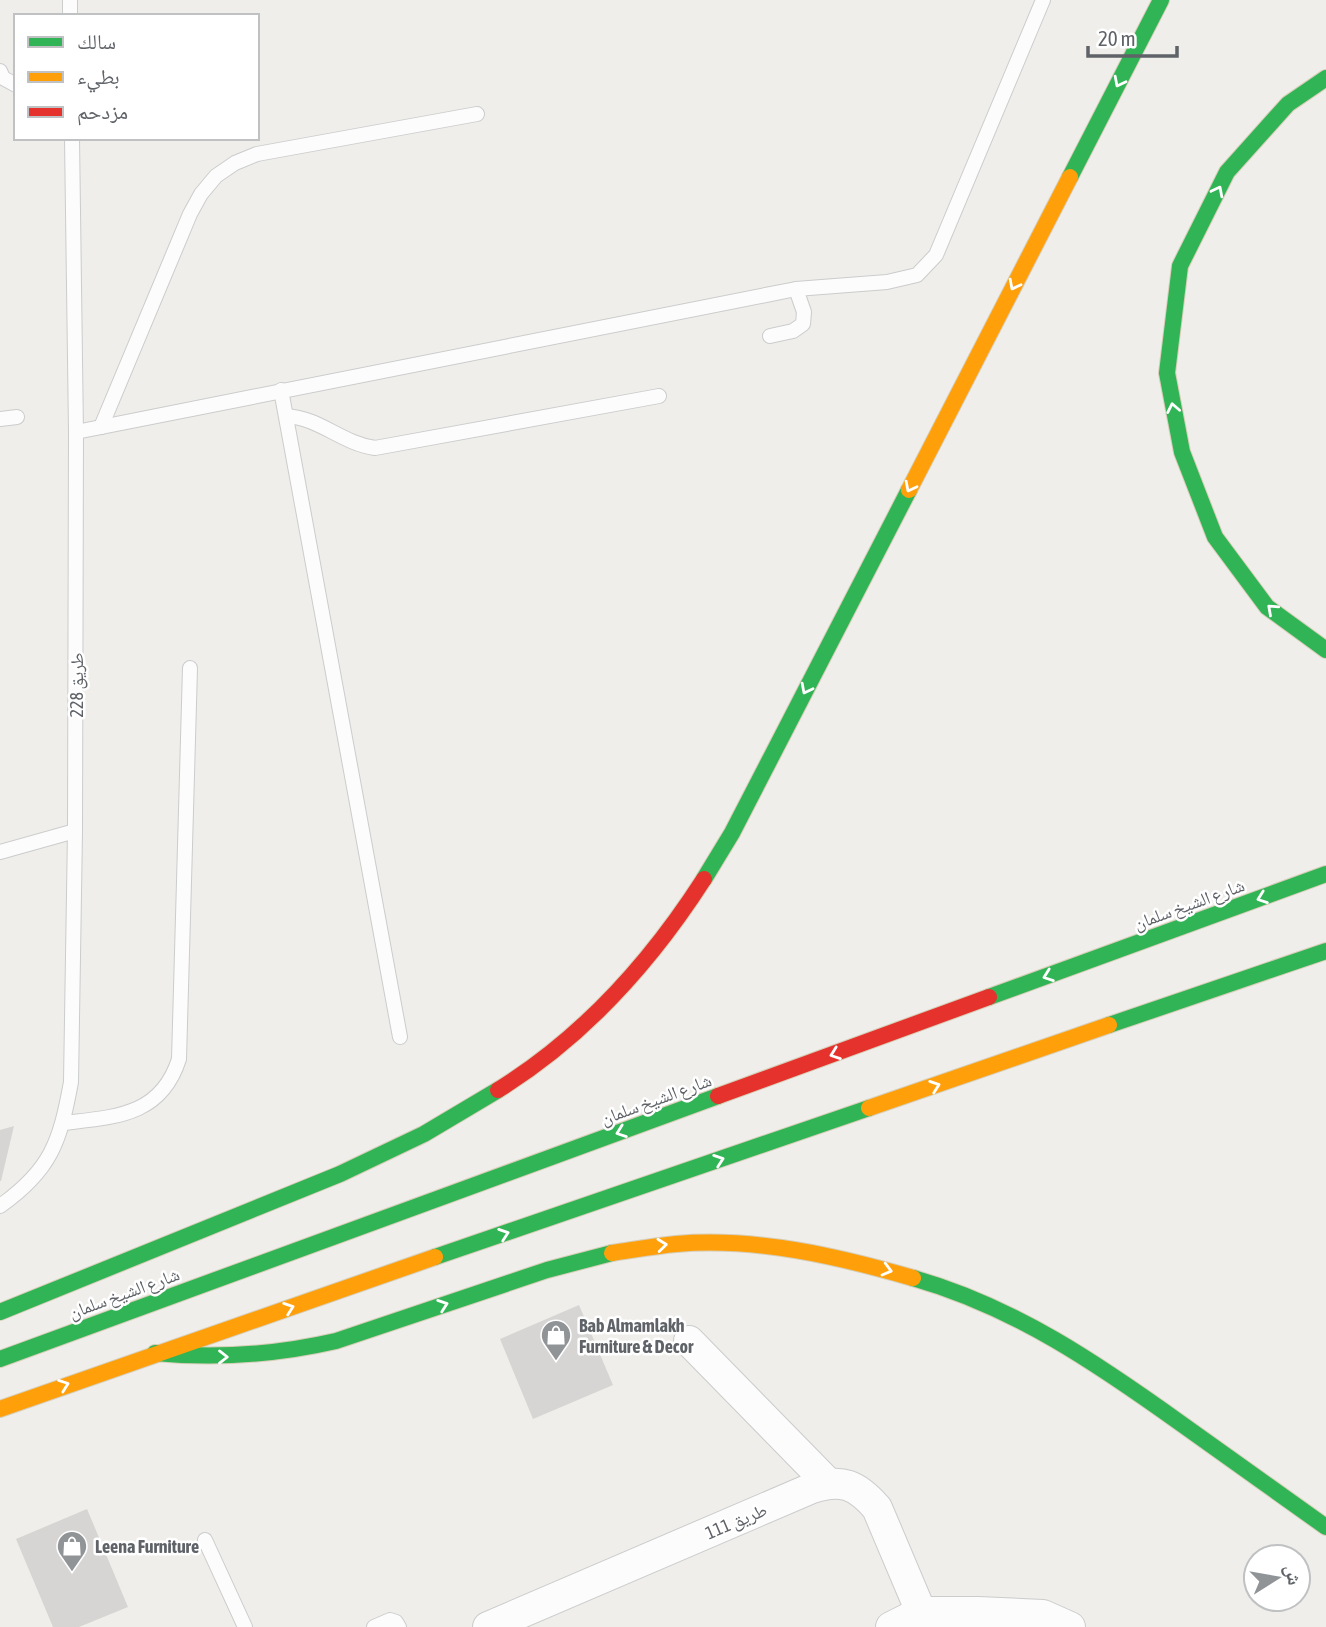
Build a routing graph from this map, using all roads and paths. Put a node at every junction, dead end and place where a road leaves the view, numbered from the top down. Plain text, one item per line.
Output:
1 (1043, 0) edge
2 (1161, 0) edge
3 (0, 71) edge
4 (1326, 78) edge
5 (14, 84) edge
6 (477, 114) dead end
7 (72, 140) edge
8 (796, 289) junction
9 (770, 335) dead end
10 (281, 390) junction
11 (659, 396) dead end
12 (286, 416) junction
13 (17, 417) dead end
14 (0, 419) edge
15 (101, 427) junction
16 (76, 432) junction
17 (1326, 650) edge
18 (190, 668) dead end
19 (75, 831) junction
20 (0, 852) edge
21 (1326, 874) edge
22 (1326, 951) edge
23 (400, 1037) dead end
24 (64, 1123) junction
25 (0, 1206) edge
26 (0, 1312) edge
27 (688, 1341) dead end
28 (155, 1353) junction
29 (0, 1359) edge
30 (0, 1409) edge
31 (828, 1483) junction
32 (1326, 1527) edge
33 (205, 1540) dead end
34 (921, 1612) junction
35 (245, 1627) edge
36 (374, 1627) edge
37 (399, 1627) edge
38 (488, 1627) edge
39 (891, 1627) edge
40 (1070, 1627) edge

1 - 8 lane
2 -> 26 main road
3 - 5 lane
17 -> 4 main road
6 - 15 lane
7 - 16 lane, طريق 228
8 - 9 lane
8 - 10 lane
10 - 12 lane
10 - 15 lane
11 - 12 lane
12 - 23 lane
13 - 14 lane
15 - 16 lane
16 - 19 lane, طريق 228
18 - 24 lane
19 - 20 lane
19 - 24 lane, طريق 228
21 -> 29 main road, شارع الشيخ سلمان
28 -> 22 main road
24 - 25 lane, طريق 228
27 - 31 street
30 -> 28 main road
28 -> 32 main road
31 - 34 street
31 - 38 street, طريق 111
33 - 35 lane
34 - 39 street
34 - 40 street
36 - 37 lane

